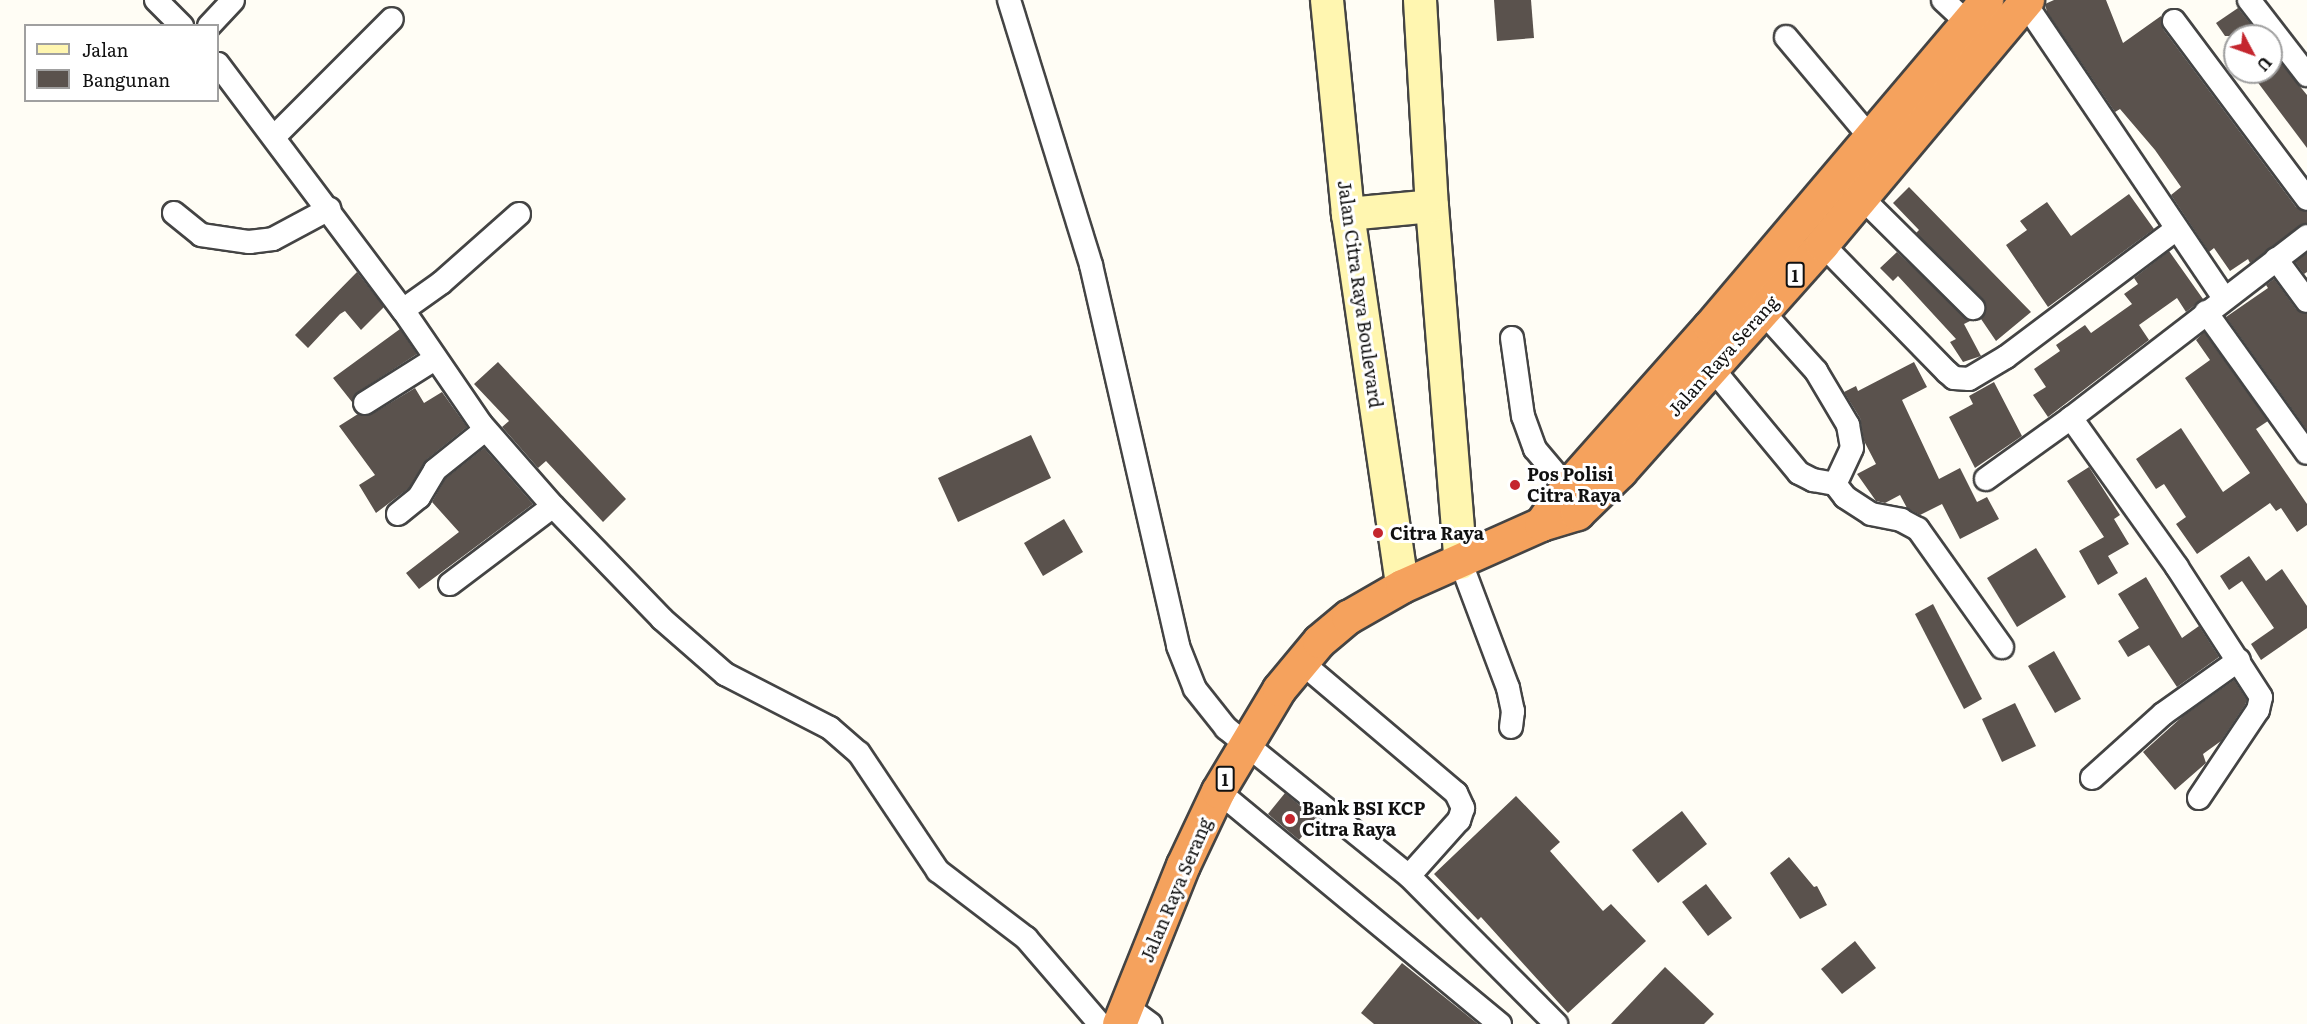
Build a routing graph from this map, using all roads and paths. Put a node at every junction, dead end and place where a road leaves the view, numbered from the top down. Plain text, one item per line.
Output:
1 (156, 0) edge
2 (233, 0) edge
3 (1009, 0) edge
4 (1327, 0) edge
5 (1420, 0) edge
6 (1943, 0) edge
7 (2249, 0) edge
8 (2026, 2) edge
9 (1976, 11) edge
10 (392, 19) dead end
11 (2174, 21) dead end
12 (180, 24) edge
13 (211, 24) edge
14 (1786, 37) dead end
15 (219, 65) edge
16 (2307, 75) edge
17 (275, 136) junction
18 (1869, 136) junction
19 (1861, 197) junction
20 (2307, 199) edge
21 (1432, 206) junction
22 (329, 209) junction
23 (174, 213) dead end
24 (519, 214) dead end
25 (1348, 214) junction
26 (2175, 230) junction
27 (2307, 236) edge
28 (1822, 244) junction
29 (2276, 259) junction
30 (2307, 301) edge
31 (2215, 305) junction
32 (1973, 308) dead end
33 (403, 310) junction
34 (1762, 311) junction
35 (1512, 338) dead end
36 (435, 359) junction
37 (1712, 368) junction
38 (365, 403) dead end
39 (2071, 418) junction
40 (485, 430) junction
41 (2307, 453) edge
42 (1986, 479) dead end
43 (1835, 484) junction
44 (1567, 487) junction
45 (553, 506) junction
46 (398, 514) dead end
47 (1541, 524) junction
48 (1461, 563) junction
49 (450, 584) dead end
50 (1402, 586) junction
51 (2002, 647) dead end
52 (2239, 660) junction
53 (1301, 662) junction
54 (1511, 727) dead end
55 (1244, 742) junction
56 (2092, 778) dead end
57 (1218, 791) junction
58 (2199, 798) dead end
59 (1408, 876) junction
60 (1124, 1020) edge
61 (1500, 1024) edge
62 (1556, 1024) edge

1 - 12 street
2 - 13 street
3 - 55 street
4 - 25 main road, Jalan Citra Raya Boulevard
5 - 21 main road
6 - 9 street
7 - 16 street
8 - 19 highway, Jalan Raya Serang / 1
8 - 26 street
9 - 18 highway, Jalan Raya Serang / 1
10 - 17 street
11 - 20 street
14 - 18 street
15 - 17 street
17 - 22 street
18 - 44 highway, Jalan Raya Serang / 1
19 - 28 highway, Jalan Raya Serang / 1
19 - 32 street
21 - 25 main road
21 - 48 main road
22 - 23 street
22 - 33 street
24 - 33 street
25 - 50 main road, Jalan Citra Raya Boulevard
26 - 28 street
26 - 31 street
27 - 29 street
28 - 34 highway, Jalan Raya Serang / 1
29 - 30 street
29 - 31 street
31 - 39 street
31 - 41 street
33 - 36 street
34 - 37 highway, Jalan Raya Serang / 1
34 - 43 street
35 - 44 street
36 - 38 street
36 - 40 street
37 - 43 street
37 - 47 highway, Jalan Raya Serang / 1
39 - 42 street
39 - 52 street
40 - 45 street
40 - 46 street
43 - 51 street
44 - 47 highway, Jalan Raya Serang / 1
45 - 49 street
45 - 60 street
47 - 48 highway, Jalan Raya Serang / 1
48 - 50 highway, Jalan Raya Serang / 1
48 - 54 street
50 - 53 highway, Jalan Raya Serang / 1
52 - 56 street
52 - 58 street
53 - 55 highway, Jalan Raya Serang / 1
53 - 59 street
55 - 57 highway, Jalan Raya Serang / 1
55 - 59 street
57 - 60 highway, Jalan Raya Serang / 1
57 - 61 street
59 - 62 street

